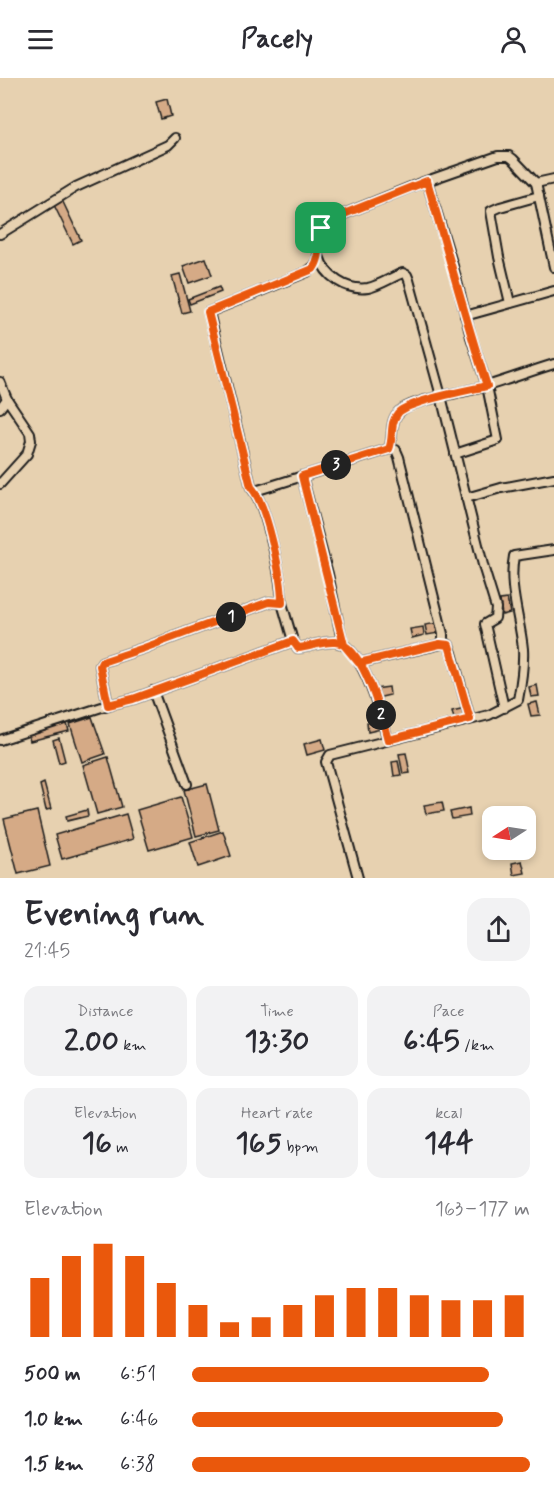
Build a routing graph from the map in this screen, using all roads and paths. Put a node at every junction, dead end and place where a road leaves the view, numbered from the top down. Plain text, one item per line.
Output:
1 (175, 138) dead end
2 (554, 179) edge
3 (427, 181) junction
4 (536, 183) junction
5 (539, 196) junction
6 (0, 234) edge
7 (319, 257) junction
8 (554, 267) edge
9 (554, 291) edge
10 (510, 303) junction
11 (465, 316) junction
12 (554, 364) edge
13 (0, 382) edge
14 (487, 386) junction
15 (441, 396) junction
16 (7, 399) junction
17 (0, 408) edge
18 (396, 450) dead end
19 (455, 454) junction
20 (302, 476) junction
21 (554, 478) edge
22 (0, 484) edge
23 (255, 491) junction
24 (466, 498) junction
25 (554, 550) edge
26 (282, 603) junction
27 (293, 641) junction
28 (440, 644) junction
29 (344, 645) junction
30 (359, 663) junction
31 (153, 691) junction
32 (108, 705) junction
33 (504, 708) junction
34 (470, 719) junction
35 (0, 740) edge
36 (388, 740) junction
37 (187, 784) dead end
38 (358, 878) edge

1 - 6 street
2 - 4 street
3 - 4 street
3 - 7 street
3 - 11 street
4 - 5 street
5 - 8 street
5 - 10 street
7 - 15 street
7 - 23 street
9 - 10 street
10 - 11 street
11 - 14 street
12 - 14 street
13 - 16 street
14 - 15 street
14 - 19 street
15 - 19 street
15 - 20 street
16 - 17 street
16 - 22 street
18 - 28 street
19 - 24 street
20 - 23 street
20 - 29 street
21 - 24 street
23 - 26 street
24 - 33 street
25 - 33 street
26 - 27 street
26 - 32 street
27 - 29 street
27 - 31 street
28 - 30 street
28 - 34 street
29 - 30 street
30 - 36 street
31 - 32 street
31 - 37 street
32 - 35 street
33 - 34 street
34 - 36 street
36 - 38 street

